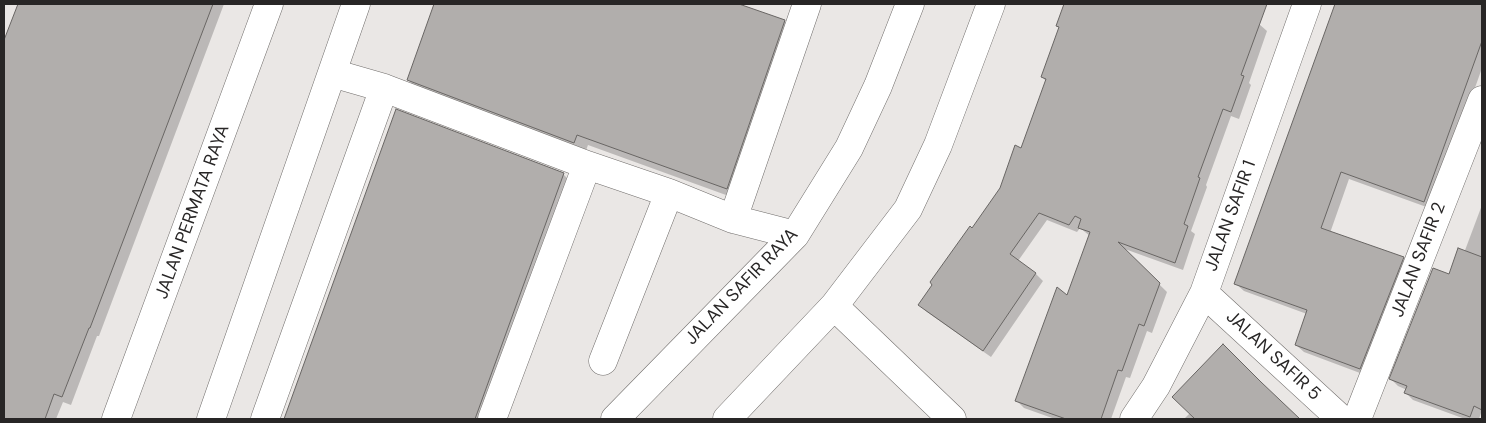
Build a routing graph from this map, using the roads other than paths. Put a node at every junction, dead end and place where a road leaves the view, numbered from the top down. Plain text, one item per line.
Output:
1 (270, 4) edge
2 (356, 4) edge
3 (807, 4) edge
4 (910, 4) edge
5 (991, 4) edge
6 (1307, 4) edge
7 (332, 73) junction
8 (384, 88) junction
9 (1482, 100) edge
10 (587, 165) junction
11 (669, 192) junction
12 (733, 219) junction
13 (795, 236) junction
14 (1204, 293) junction
15 (834, 306) junction
16 (603, 361) dead end
17 (116, 419) edge
18 (211, 419) edge
19 (265, 419) edge
20 (492, 419) edge
21 (615, 419) edge
22 (727, 419) edge
23 (952, 419) edge
24 (1134, 419) edge
25 (1341, 419) edge
26 (1357, 419) edge

1 - 17 street, JALAN PERMATA RAYA
2 - 7 street
3 - 12 street
4 - 13 street, JALAN SAFIR RAYA
5 - 15 street
6 - 14 street, JALAN SAFIR 1
7 - 8 street
7 - 18 street
8 - 10 street
8 - 19 street
9 - 26 street, JALAN SAFIR 2
10 - 11 street
10 - 20 street
11 - 12 street
11 - 16 street
12 - 13 street
13 - 21 street, JALAN SAFIR RAYA
14 - 24 street, JALAN SAFIR 1
14 - 25 street, JALAN SAFIR 5
15 - 22 street
15 - 23 street

